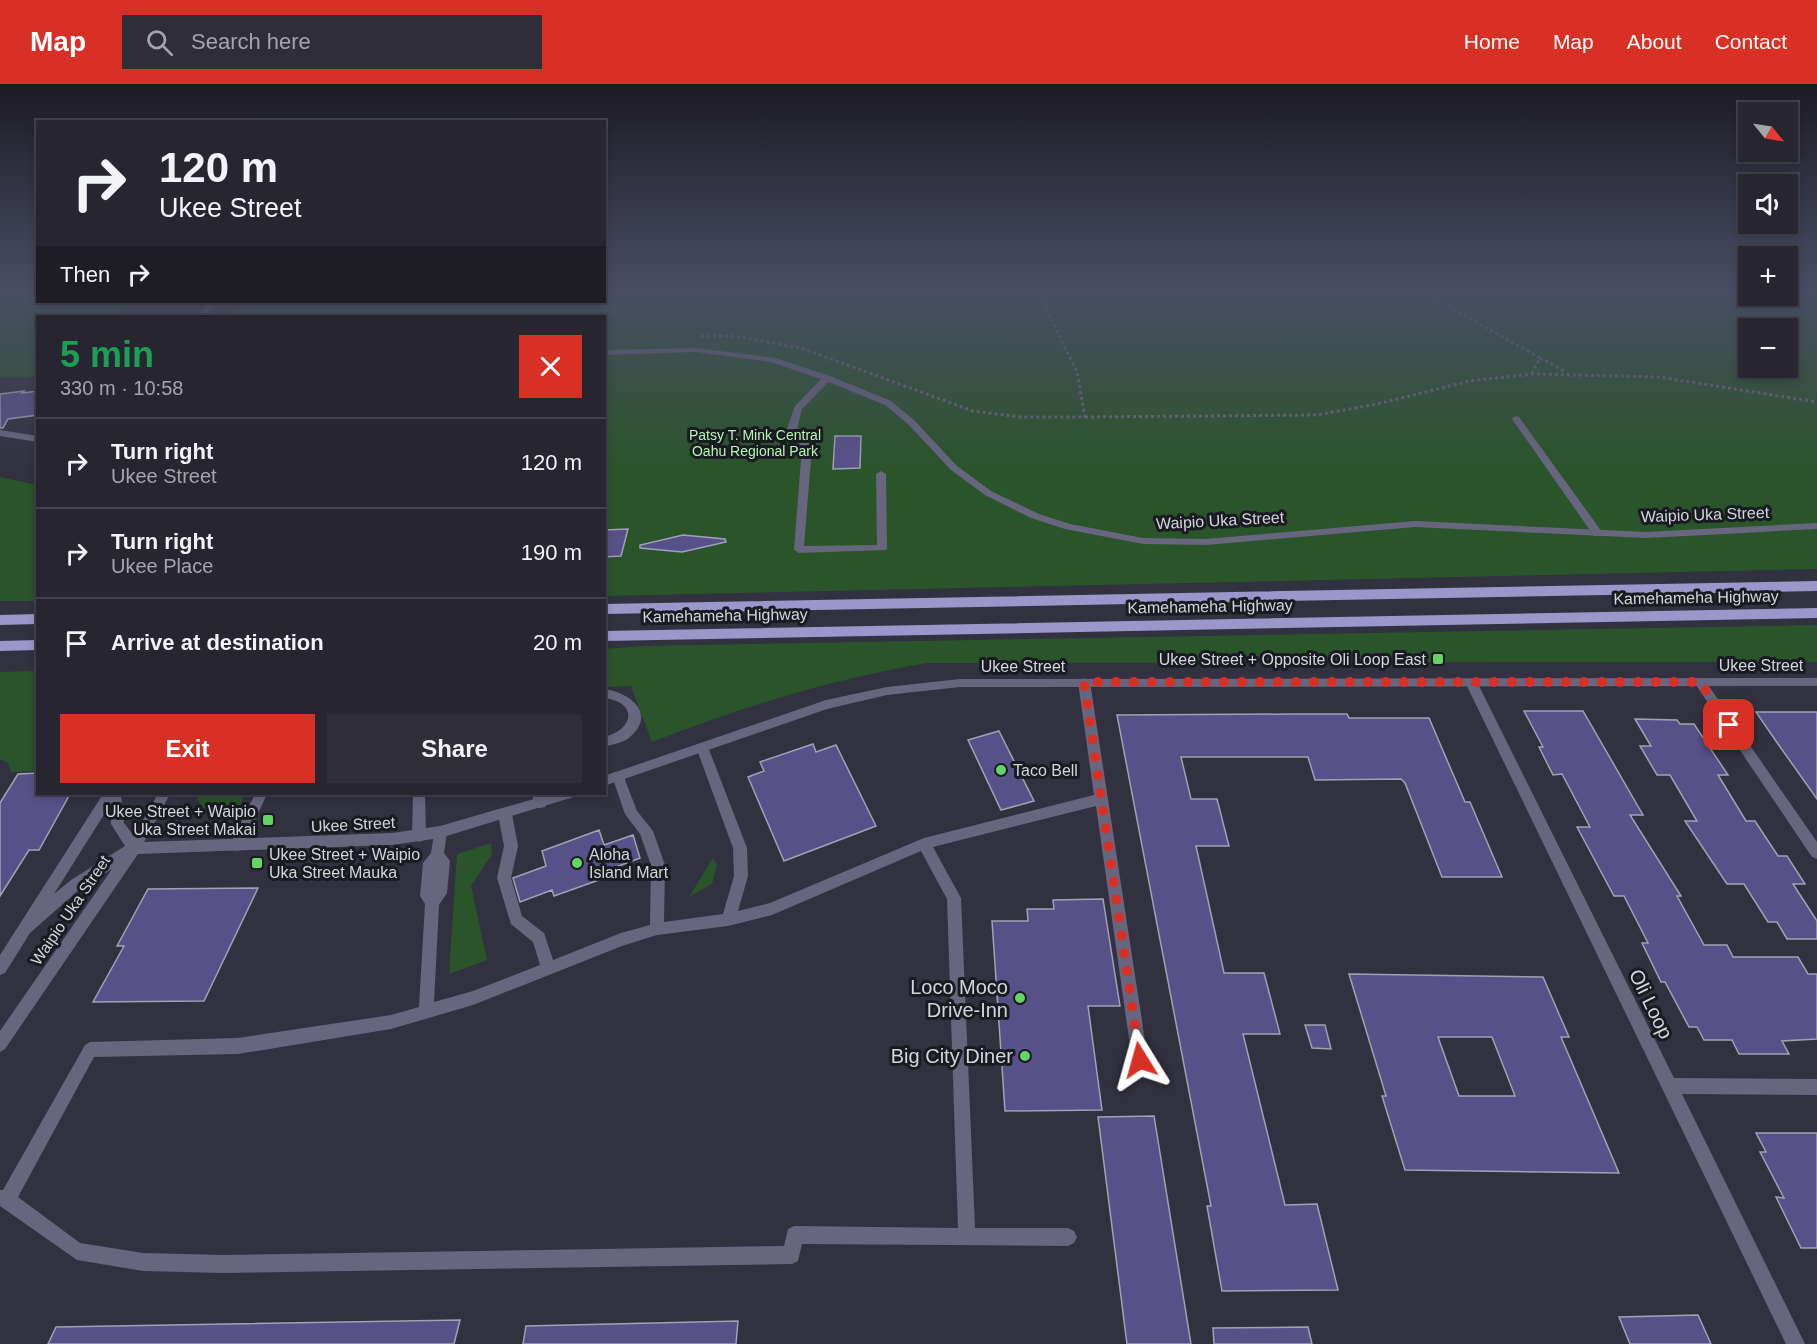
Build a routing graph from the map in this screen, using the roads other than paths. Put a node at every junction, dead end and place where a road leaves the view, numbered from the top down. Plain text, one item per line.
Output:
1 (636, 351) edge
2 (703, 351) edge
3 (606, 353) edge
4 (827, 378) junction
5 (1516, 419) dead end
6 (36, 431) edge
7 (0, 433) edge
8 (18, 435) junction
9 (36, 439) edge
10 (881, 474) dead end
11 (1817, 526) edge
12 (1598, 534) junction
13 (1817, 586) edge
14 (606, 609) edge
15 (1817, 613) edge
16 (36, 619) edge
17 (0, 620) edge
18 (606, 636) edge
19 (36, 645) edge
20 (0, 646) edge
21 (1084, 682) junction
22 (1471, 682) junction
23 (1700, 682) junction
24 (1817, 682) edge
25 (606, 693) edge
26 (606, 741) edge
27 (702, 747) junction
28 (618, 776) junction
29 (606, 780) edge
30 (109, 795) edge
31 (116, 795) edge
32 (163, 795) edge
33 (261, 795) edge
34 (419, 795) edge
35 (560, 795) edge
36 (539, 798) edge
37 (1101, 799) junction
38 (505, 814) junction
39 (440, 832) junction
40 (419, 836) junction
41 (924, 844) junction
42 (237, 845) junction
43 (134, 848) junction
44 (1817, 853) edge
45 (728, 920) junction
46 (657, 929) junction
47 (23, 930) junction
48 (0, 968) edge
49 (548, 968) junction
50 (426, 1012) junction
51 (0, 1044) edge
52 (1140, 1060) dead end
53 (1669, 1086) junction
54 (1817, 1087) edge
55 (4, 1199) edge
56 (967, 1236) junction
57 (1068, 1237) dead end
58 (1796, 1344) edge

1 - 3 street, Waipio Uka Street
2 - 4 street, Waipio Uka Street
4 - 10 street
4 - 12 street, Waipio Uka Street
5 - 12 street
6 - 8 street
7 - 8 street
8 - 9 street
11 - 12 street, Waipio Uka Street
13 - 14 main road, Kamehameha Highway
15 - 18 main road, Kamehameha Highway
16 - 17 main road
19 - 20 main road
21 - 22 street, Ukee Street
21 - 27 street, Ukee Street
21 - 37 street
22 - 23 street, Ukee Street
22 - 53 street, Oli Loop
23 - 24 street, Ukee Street
23 - 44 street
25 - 26 street
27 - 28 street, Ukee Street
27 - 45 street
28 - 29 street, Ukee Street
28 - 46 street
30 - 47 street, Waipio Uka Street
31 - 43 street
32 - 43 street, Waipio Uka Street
33 - 42 street
34 - 40 street
35 - 36 street, Ukee Street
36 - 38 street, Ukee Street
37 - 41 street
37 - 52 street
38 - 39 street, Ukee Street
38 - 49 street
39 - 40 street, Ukee Street
39 - 50 street
40 - 42 street, Ukee Street
41 - 45 street
41 - 56 street
42 - 43 street, Ukee Street
43 - 47 street
43 - 51 street, Waipio Uka Street
45 - 46 street
46 - 49 street
47 - 48 street, Waipio Uka Street
49 - 50 street
50 - 55 street
53 - 54 street
53 - 58 street, Oli Loop
55 - 56 street
56 - 57 street

